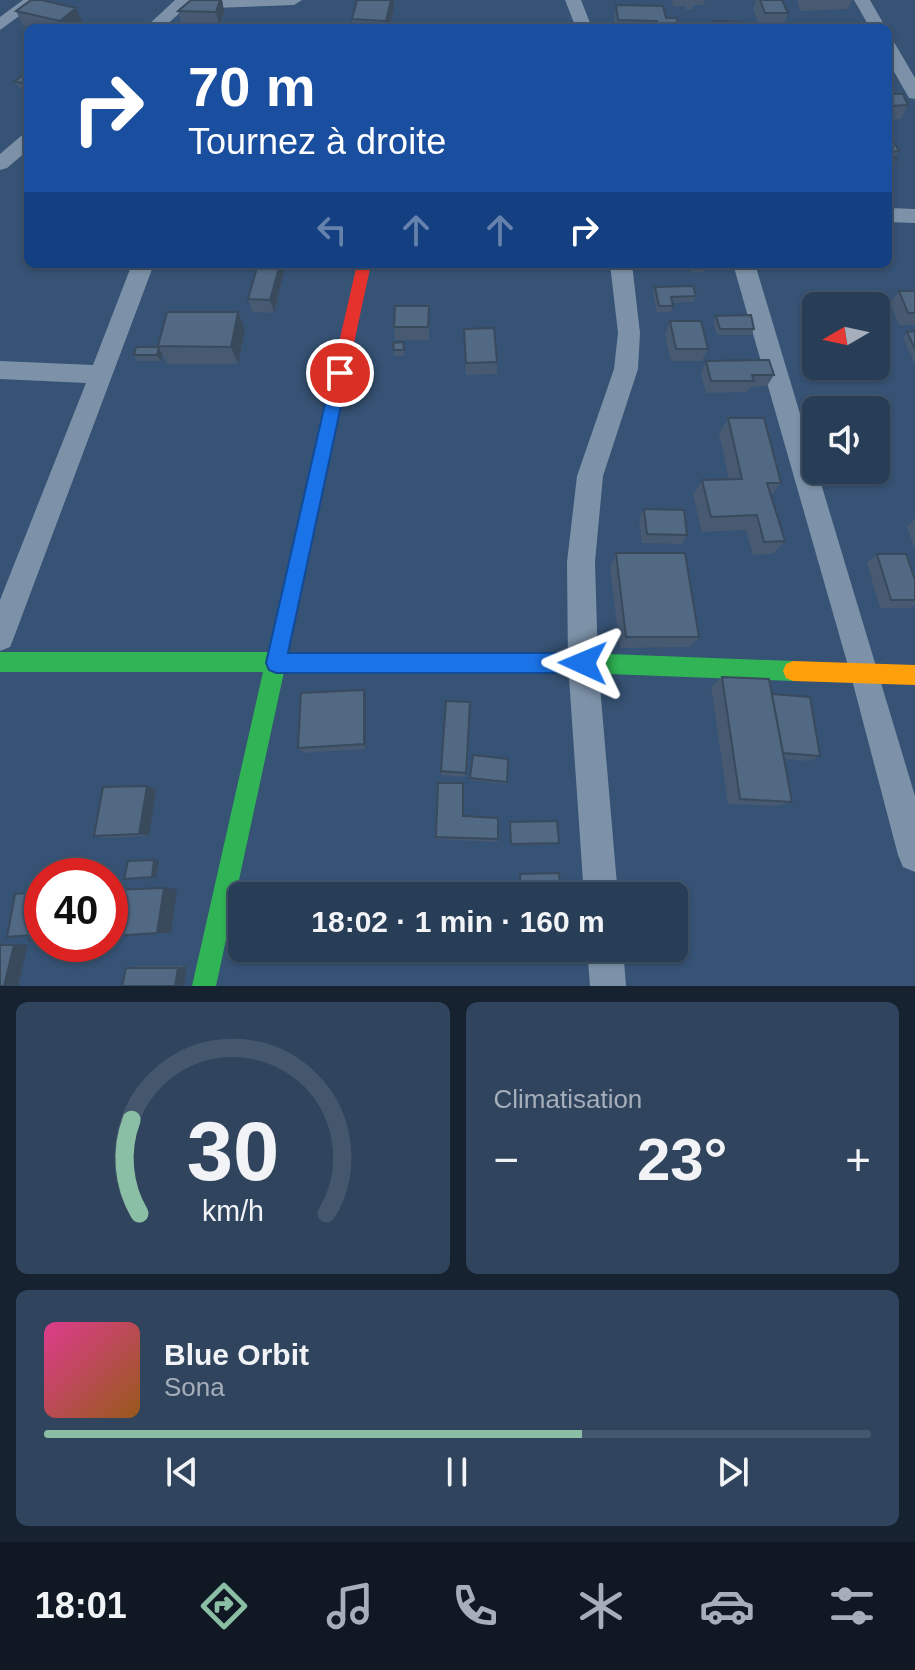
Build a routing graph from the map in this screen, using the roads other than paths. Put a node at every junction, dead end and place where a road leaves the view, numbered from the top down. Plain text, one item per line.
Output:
1 (33, 0) edge
2 (294, 0) edge
3 (573, 0) edge
4 (862, 0) edge
5 (182, 2) edge
6 (157, 24) edge
7 (582, 24) edge
8 (876, 24) edge
9 (0, 25) edge
10 (892, 53) edge
11 (892, 85) edge
12 (913, 89) edge
13 (24, 143) edge
14 (0, 164) edge
15 (892, 215) edge
16 (915, 216) edge
17 (141, 268) edge
18 (363, 268) edge
19 (621, 268) edge
20 (745, 268) edge
21 (0, 370) edge
22 (99, 374) junction
23 (0, 637) edge
24 (0, 662) edge
25 (276, 663) junction
26 (583, 663) junction
27 (915, 675) edge
28 (866, 676) junction
29 (915, 855) edge
30 (600, 882) edge
31 (606, 962) edge
32 (204, 986) edge
33 (608, 986) edge

1 - 9 street
2 - 5 street
3 - 7 street
4 - 8 street
5 - 6 street
10 - 12 street
11 - 12 street
13 - 14 street
15 - 16 street
17 - 22 street
18 - 25 street
19 - 26 street
20 - 28 street
21 - 22 street
22 - 23 street
24 - 25 street
25 - 26 street
25 - 32 street
26 - 28 street
26 - 30 street
27 - 28 street
28 - 29 street
31 - 33 street

